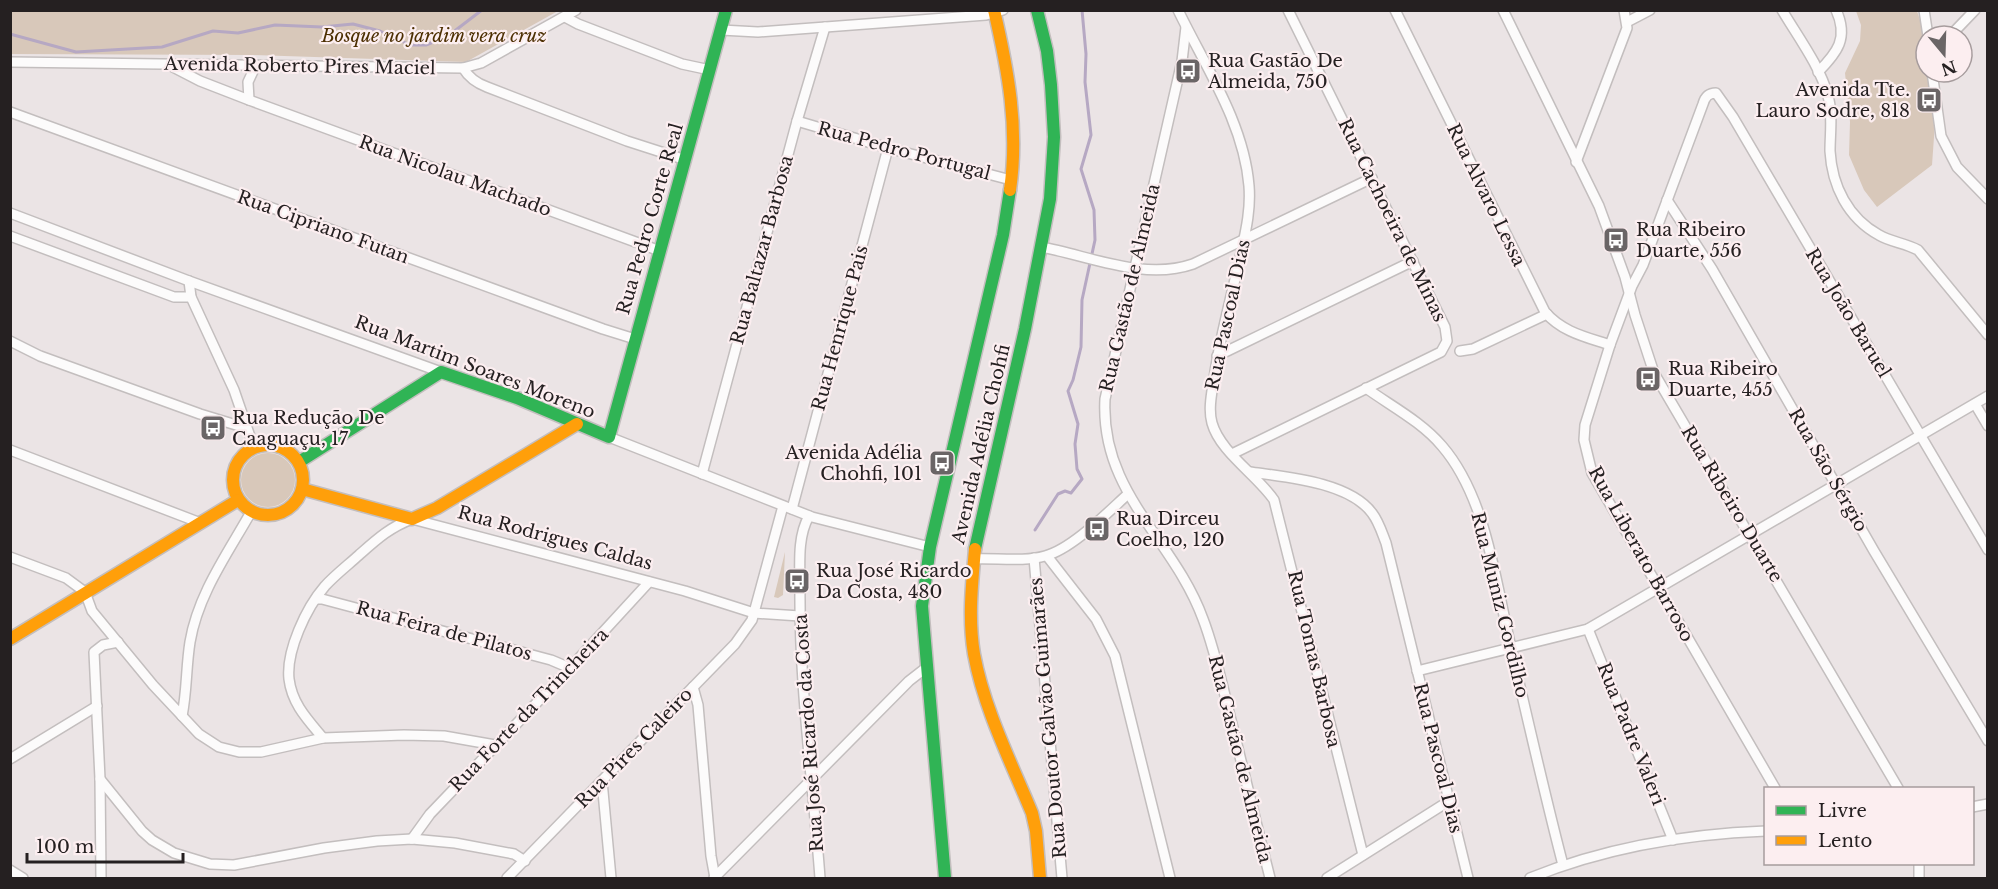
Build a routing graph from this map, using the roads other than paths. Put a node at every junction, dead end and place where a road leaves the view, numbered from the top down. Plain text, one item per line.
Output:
1 (576, 10) edge
2 (726, 10) edge
3 (1037, 10) edge
4 (1178, 10) edge
5 (1288, 10) edge
6 (1395, 10) edge
7 (1503, 10) edge
8 (1624, 10) edge
9 (1650, 10) edge
10 (1782, 10) edge
11 (1836, 10) edge
12 (1975, 10) edge
13 (997, 11) edge
14 (565, 17) junction
15 (1627, 22) junction
16 (1962, 24) edge
17 (1186, 26) junction
18 (825, 27) junction
19 (721, 30) junction
20 (10, 62) edge
21 (167, 64) junction
22 (256, 65) junction
23 (463, 68) junction
24 (710, 70) junction
25 (1818, 72) junction
26 (1934, 84) edge
27 (249, 100) junction
28 (1702, 104) joint
29 (10, 112) edge
30 (797, 121) junction
31 (888, 148) junction
32 (686, 160) junction
33 (1576, 162) junction
34 (1372, 178) junction
35 (1011, 180) junction
36 (1988, 199) edge
37 (1667, 200) junction
38 (10, 213) edge
39 (10, 236) edge
40 (1244, 240) junction
41 (1041, 247) junction
42 (660, 251) junction
43 (1413, 261) junction
44 (1134, 268) junction
45 (189, 281) junction
46 (1629, 293) junction
47 (191, 297) junction
48 (1546, 314) junction
49 (1988, 335) edge
50 (636, 339) junction
51 (10, 341) edge
52 (1610, 345) junction
53 (1460, 351) dead end
54 (1218, 356) junction
55 (441, 372) junction
56 (1366, 388) junction
57 (1988, 396) edge
58 (1975, 404) junction
59 (577, 424) junction
60 (1988, 426) edge
61 (246, 428) junction
62 (1921, 436) junction
63 (609, 437) junction
64 (254, 448) junction
65 (10, 450) edge
66 (1232, 454) junction
67 (298, 462) junction
68 (1250, 472) junction
69 (702, 474) junction
70 (1837, 485) junction
71 (302, 489) junction
72 (1128, 494) junction
73 (238, 500) junction
74 (787, 507) junction
75 (251, 512) junction
76 (809, 516) junction
77 (412, 519) junction
78 (198, 522) junction
79 (1750, 535) junction
80 (930, 547) junction
81 (1988, 550) edge
82 (1047, 556) junction
83 (10, 557) edge
84 (1034, 558) junction
85 (974, 559) junction
86 (649, 582) junction
87 (1659, 588) junction
88 (85, 592) junction
89 (317, 599) junction
90 (754, 613) junction
91 (800, 616) junction
92 (1588, 629) junction
93 (10, 639) edge
94 (118, 642) junction
95 (1511, 649) junction
96 (927, 666) junction
97 (570, 668) junction
98 (1417, 671) junction
99 (693, 687) junction
100 (97, 706) junction
101 (182, 716) junction
102 (323, 738) junction
103 (1988, 741) edge
104 (495, 746) junction
105 (10, 759) edge
106 (813, 778) junction
107 (100, 779) junction
108 (602, 781) junction
109 (1774, 787) edge
110 (1897, 787) edge
111 (1449, 801) junction
112 (1764, 831) edge
113 (412, 839) junction
114 (1673, 840) junction
115 (1363, 855) junction
116 (525, 861) junction
117 (1563, 865) junction
118 (10, 870) edge
119 (509, 878) edge
120 (714, 878) edge
121 (23, 879) edge
122 (101, 879) edge
123 (611, 879) edge
124 (820, 879) edge
125 (945, 879) edge
126 (1040, 879) edge
127 (1062, 879) edge
128 (1170, 879) edge
129 (1270, 879) edge
130 (1327, 879) edge
131 (1468, 879) edge
132 (1530, 879) edge

1 - 14 street, Avenida Roberto Pires Maciel
2 - 19 main road, Rua Pedro Corte Real
3 - 41 main road, Avenida Adélia Chohfi
4 - 17 street, Rua Pascoal Dias
5 - 34 street, Rua Cachoeira de Minas
6 - 48 street, Rua Alvaro Lessa
7 - 33 street, Rua Ribeiro Duarte
8 - 15 street
9 - 15 street
10 - 25 street
11 - 25 street
12 - 16 street
13 - 18 street
13 - 35 main road, Avenida Adélia Chohfi
14 - 23 street, Avenida Roberto Pires Maciel
14 - 24 street
15 - 33 street
17 - 40 street, Rua Pascoal Dias
17 - 44 street, Rua Gastão de Almeida
18 - 19 street
18 - 30 street, Rua Baltazar Barbosa
19 - 24 main road, Rua Pedro Corte Real
20 - 21 street, Avenida Roberto Pires Maciel
21 - 22 street, Avenida Roberto Pires Maciel
21 - 27 street, Rua Nicolau Machado
22 - 23 street, Avenida Roberto Pires Maciel
22 - 27 street
23 - 32 street
24 - 32 main road, Rua Pedro Corte Real
25 - 49 street
26 - 36 street
27 - 42 street, Rua Nicolau Machado
28 - 37 street, Rua Liberato Barroso
28 - 62 street, Rua João Baruel
29 - 50 street, Rua Cipriano Futan
30 - 31 street, Rua Pedro Portugal
30 - 69 street, Rua Baltazar Barbosa
31 - 35 street, Rua Pedro Portugal
31 - 74 street, Rua Henrique Pais
32 - 42 main road, Rua Pedro Corte Real
33 - 46 street, Rua Ribeiro Duarte
34 - 40 street
34 - 43 street, Rua Cachoeira de Minas
35 - 80 main road, Avenida Adélia Chohfi
37 - 46 street, Rua Liberato Barroso
37 - 70 street, Rua São Sérgio
38 - 45 street, Rua Martim Soares Moreno
39 - 47 street
40 - 44 street
40 - 54 street, Rua Pascoal Dias
41 - 44 street
41 - 85 main road, Avenida Adélia Chohfi
42 - 50 main road, Rua Pedro Corte Real
43 - 54 street
43 - 56 street, Rua Cachoeira de Minas
44 - 72 street, Rua Gastão de Almeida
45 - 47 street
45 - 55 street, Rua Martim Soares Moreno
46 - 52 street, Rua Liberato Barroso
46 - 79 street, Rua Ribeiro Duarte
47 - 61 street
48 - 52 street, Rua Alvaro Lessa
48 - 53 street
50 - 63 main road, Rua Pedro Corte Real
51 - 61 street
52 - 87 street, Rua Liberato Barroso
54 - 66 street, Rua Pascoal Dias
55 - 59 main road, Rua Martim Soares Moreno
55 - 67 main road
56 - 66 street, Rua Cachoeira de Minas
56 - 95 street, Rua Muniz Gordilho
57 - 58 street
58 - 60 street
58 - 62 street
59 - 63 main road, Rua Martim Soares Moreno
59 - 77 main road
61 - 64 street
62 - 70 street
62 - 81 street, Rua João Baruel
63 - 69 street, Rua Martim Soares Moreno
64 - 67 main road
64 - 73 main road
65 - 78 street
66 - 68 street, Rua Pascoal Dias
67 - 71 main road
68 - 98 street, Rua Pascoal Dias
68 - 115 street, Rua Tomas Barbosa
69 - 74 street, Rua Martim Soares Moreno
70 - 79 street
70 - 103 street, Rua São Sérgio
71 - 75 main road
71 - 77 main road, Rua Rodrigues Caldas
72 - 82 street
72 - 129 street, Rua Gastão de Almeida
73 - 75 main road
73 - 78 main road
74 - 76 street, Rua Martim Soares Moreno
74 - 90 street, Rua Henrique Pais
75 - 101 street
76 - 80 street, Rua Martim Soares Moreno
76 - 91 street, Rua José Ricardo da Costa
77 - 86 street, Rua Rodrigues Caldas
77 - 89 street
78 - 88 main road
79 - 87 street
79 - 110 street, Rua Ribeiro Duarte
80 - 96 main road, Avenida Adélia Chohfi
82 - 84 street
82 - 128 street
83 - 88 street
84 - 85 street
84 - 127 street, Rua Doutor Galvão Guimarães
85 - 126 main road, Avenida Adélia Chohfi
86 - 90 street, Rua Rodrigues Caldas
86 - 97 street, Rua Forte da Trincheira
87 - 92 street
87 - 109 street, Rua Liberato Barroso
88 - 93 main road
88 - 94 street
89 - 97 street, Rua Feira de Pilatos
89 - 102 street
90 - 91 street, Rua Rodrigues Caldas
90 - 99 street, Rua Pires Caleiro
91 - 106 street, Rua José Ricardo da Costa
92 - 95 street
92 - 114 street, Rua Padre Valeri
94 - 100 street
94 - 101 street
95 - 98 street
95 - 117 street, Rua Muniz Gordilho
96 - 106 street
96 - 125 main road, Avenida Adélia Chohfi
97 - 104 street, Rua Forte da Trincheira
98 - 111 street, Rua Pascoal Dias
99 - 108 street, Rua Pires Caleiro
99 - 120 street
100 - 105 street
100 - 107 street
101 - 102 street
102 - 104 street
104 - 113 street, Rua Forte da Trincheira
106 - 120 street
106 - 124 street, Rua José Ricardo da Costa
107 - 113 street
107 - 122 street
108 - 116 street, Rua Pires Caleiro
108 - 123 street
111 - 115 street
111 - 131 street, Rua Pascoal Dias
112 - 114 street
113 - 116 street
114 - 117 street
115 - 130 street
116 - 119 street, Rua Pires Caleiro
117 - 132 street
118 - 121 street

